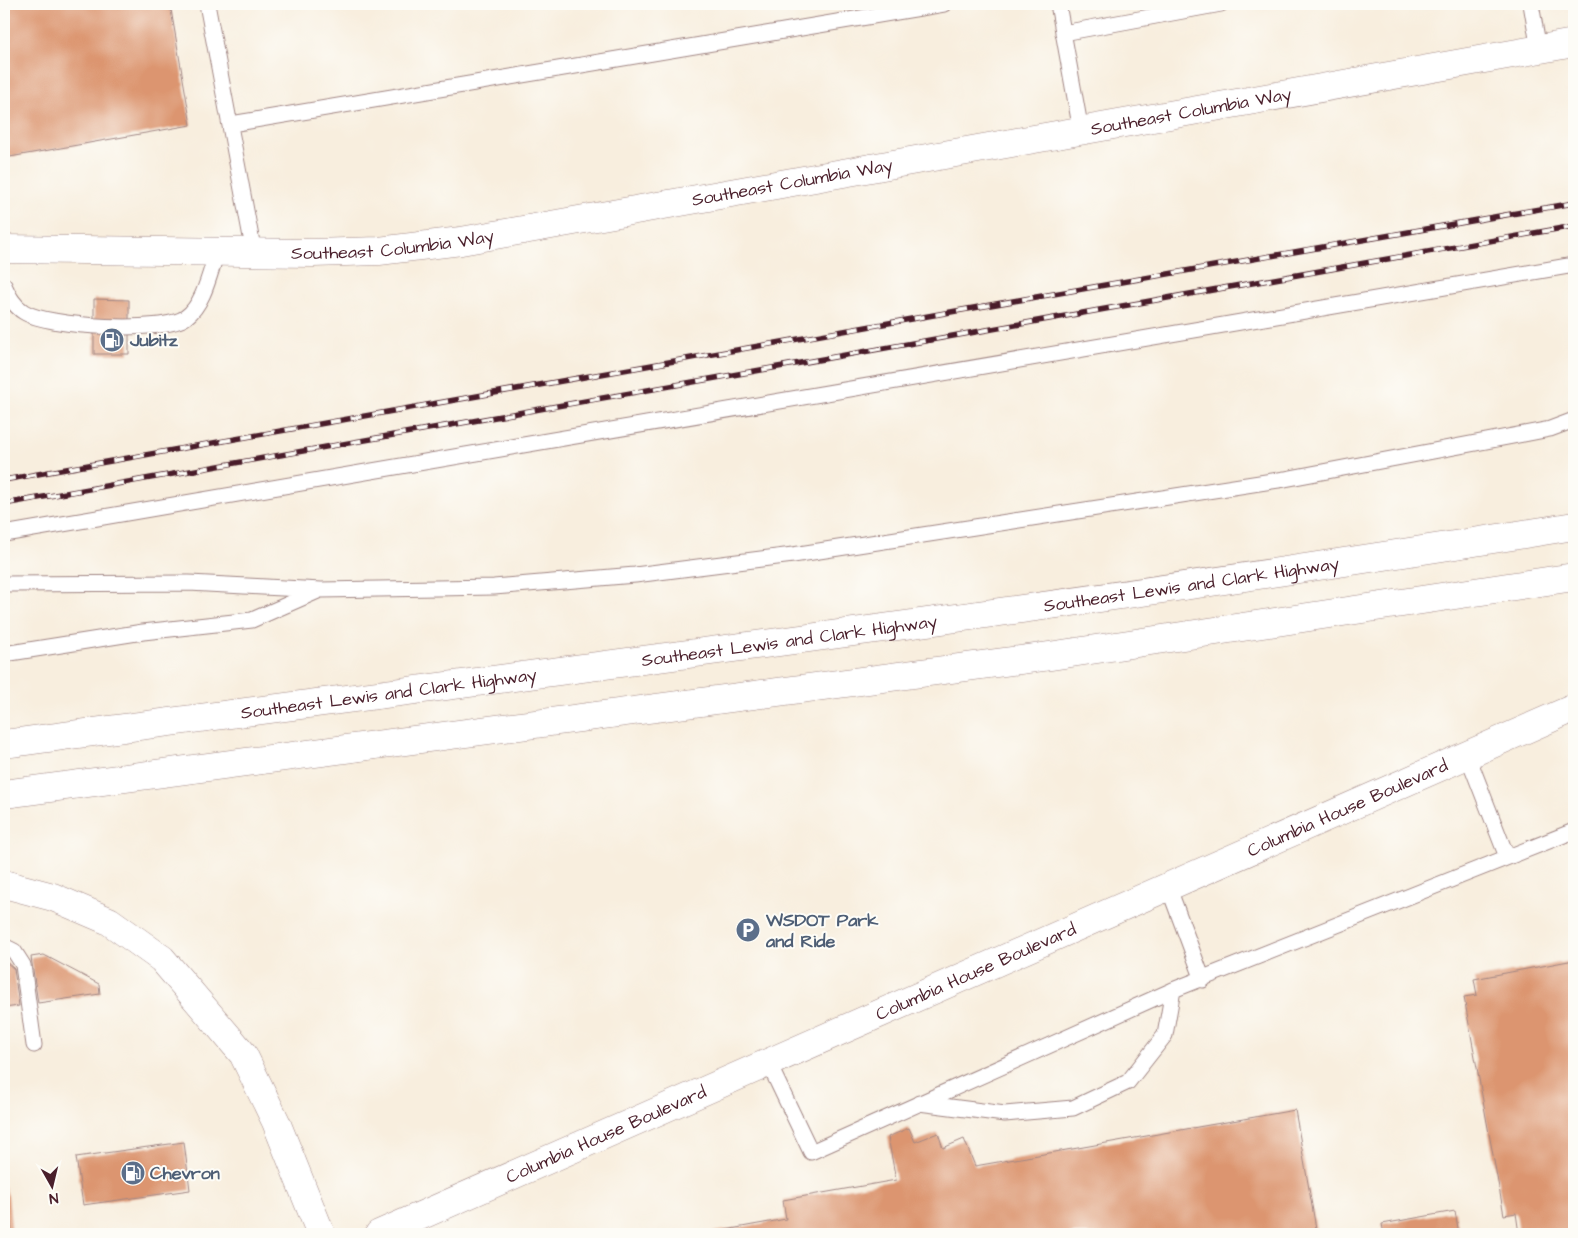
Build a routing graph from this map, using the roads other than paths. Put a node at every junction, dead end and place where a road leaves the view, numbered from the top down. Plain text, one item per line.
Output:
1 (207, 4) edge
2 (944, 4) edge
3 (1058, 4) edge
4 (1221, 4) edge
5 (1531, 4) edge
6 (1063, 33) junction
7 (1574, 44) edge
8 (1539, 50) junction
9 (230, 124) junction
10 (1081, 131) junction
11 (4, 249) edge
12 (217, 252) junction
13 (254, 253) junction
14 (1574, 265) edge
15 (4, 286) edge
16 (1574, 420) edge
17 (1574, 526) edge
18 (4, 534) edge
19 (1574, 577) edge
20 (4, 584) edge
21 (321, 590) junction
22 (4, 654) edge
23 (1574, 708) edge
24 (4, 744) edge
25 (1467, 754) junction
26 (4, 794) edge
27 (1574, 831) edge
28 (1507, 857) junction
29 (4, 884) edge
30 (1168, 886) junction
31 (4, 946) edge
32 (1203, 980) junction
33 (1173, 990) junction
34 (34, 1046) dead end
35 (768, 1062) junction
36 (919, 1103) junction
37 (321, 1234) edge
38 (379, 1234) edge

1 - 9 lane
2 - 9 lane
3 - 6 lane
4 - 6 lane
5 - 8 lane
6 - 10 lane
7 - 8 main road, Southeast Columbia Way
8 - 10 main road, Southeast Columbia Way
9 - 13 lane
10 - 13 main road, Southeast Columbia Way
11 - 12 main road, Southeast Columbia Way
12 - 13 main road, Southeast Columbia Way
12 - 15 lane
14 - 18 lane
16 - 21 lane
17 - 24 main road, Southeast Lewis and Clark Highway
19 - 26 main road
20 - 21 lane
21 - 22 lane
23 - 25 main road, Columbia House Boulevard
25 - 28 lane
25 - 30 main road, Columbia House Boulevard
27 - 28 lane
28 - 32 lane
29 - 37 main road
30 - 32 lane
30 - 35 main road, Columbia House Boulevard
31 - 34 lane
32 - 33 lane
33 - 36 lane
33 - 36 lane
35 - 36 lane
35 - 38 main road, Columbia House Boulevard

